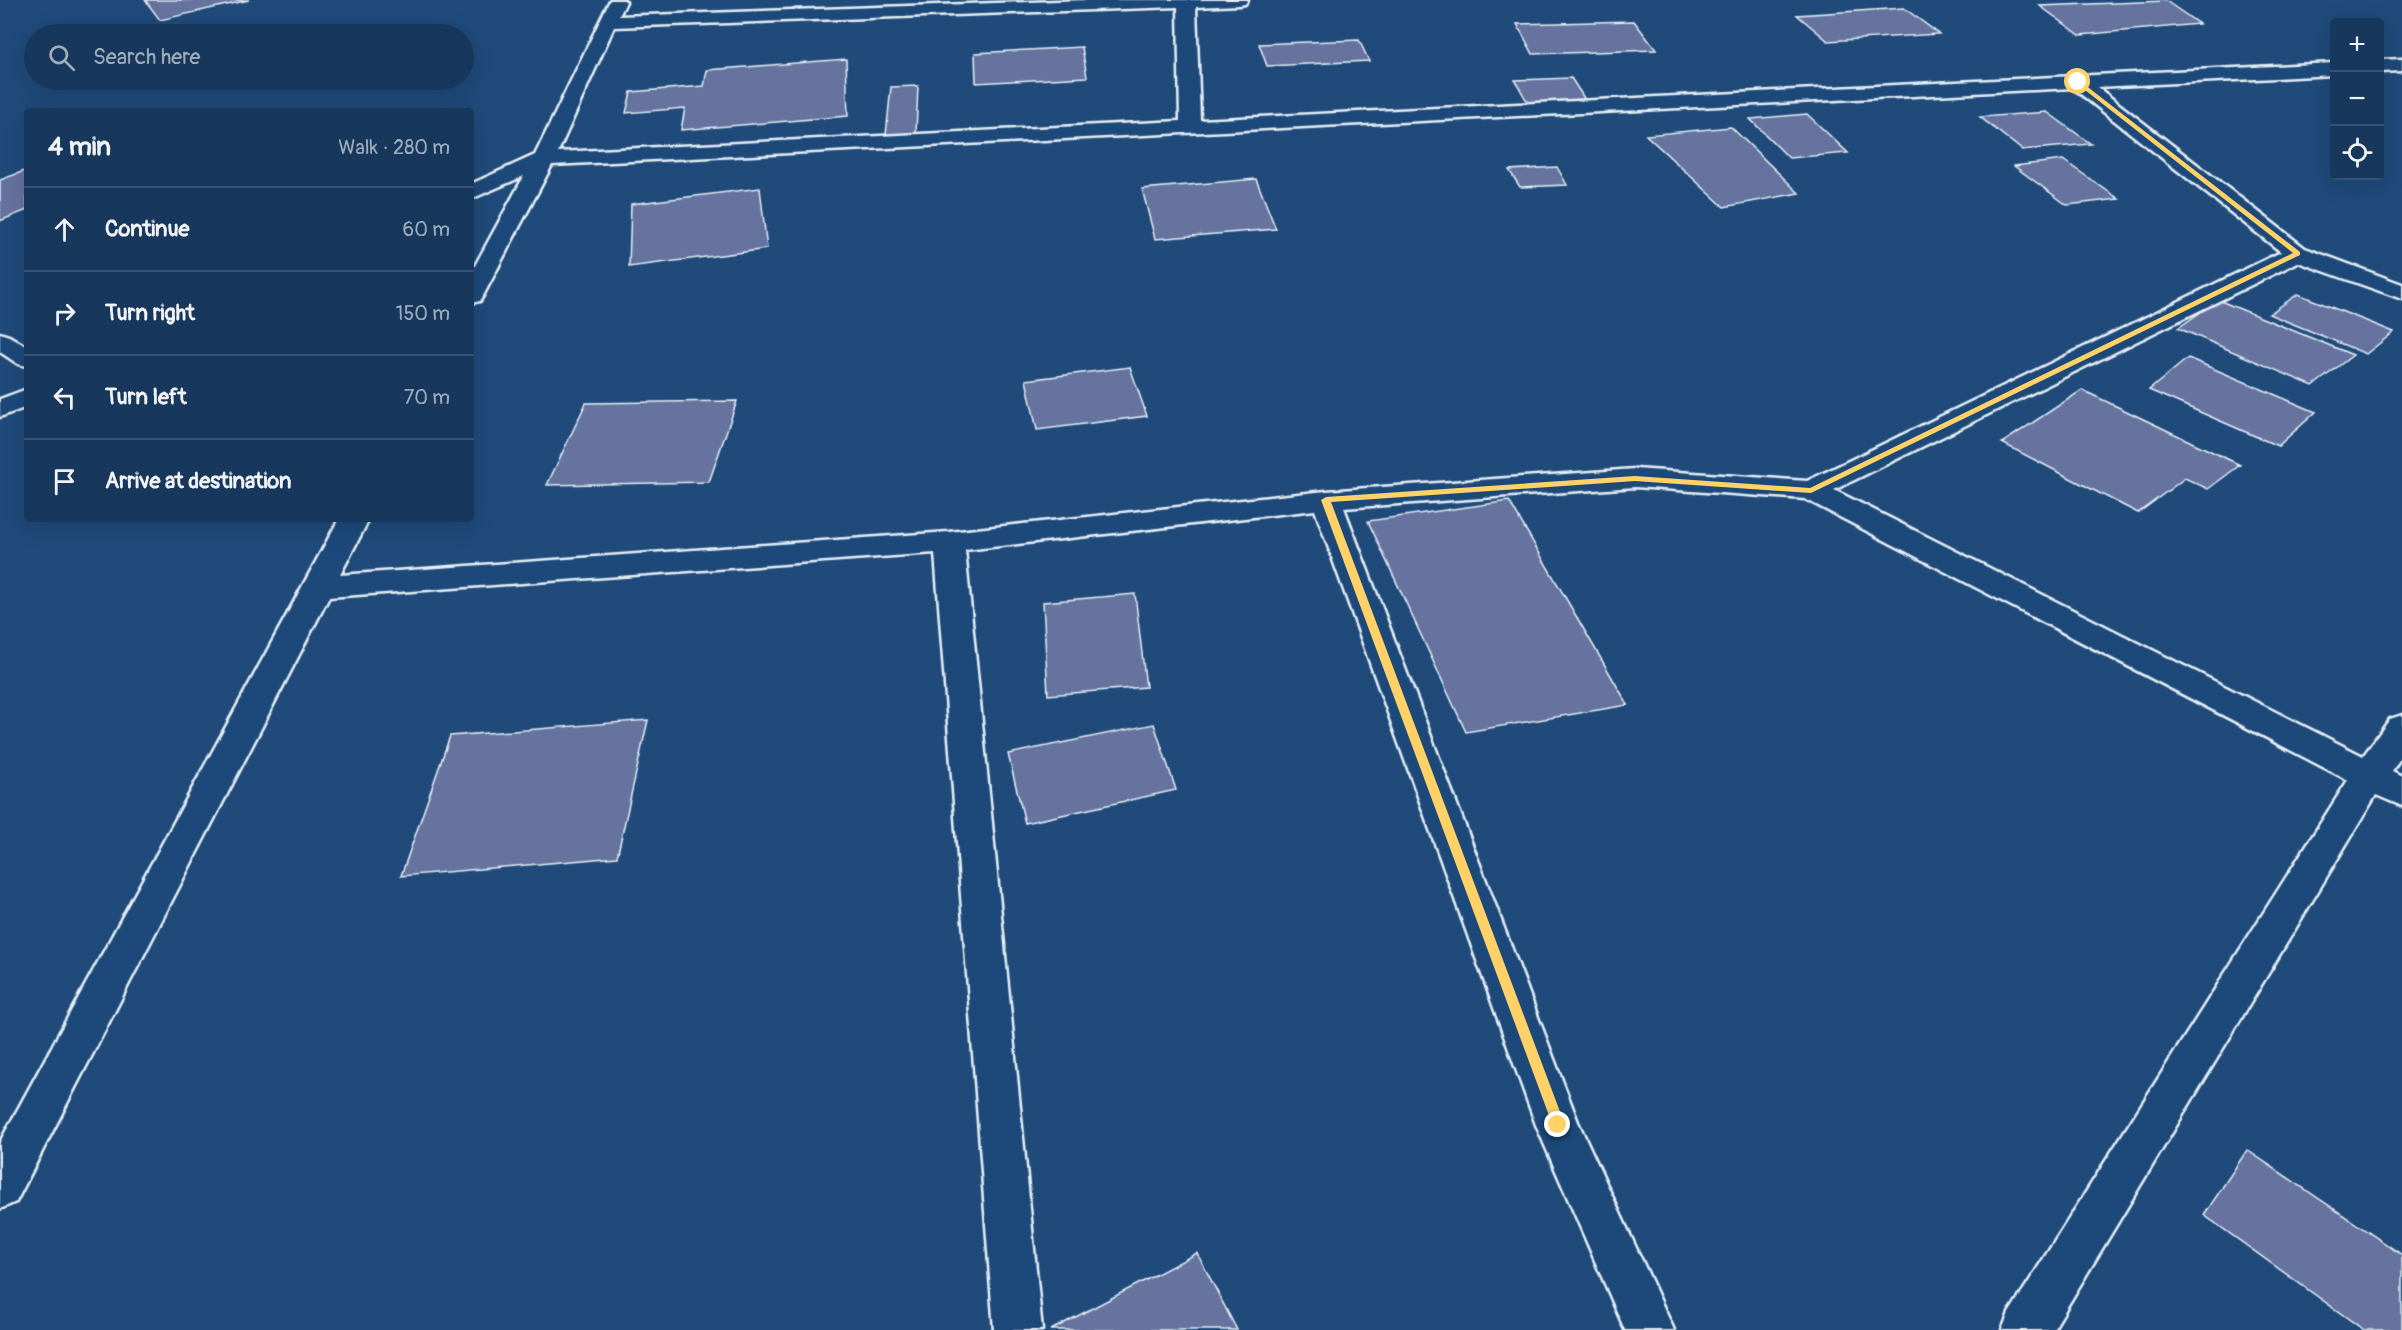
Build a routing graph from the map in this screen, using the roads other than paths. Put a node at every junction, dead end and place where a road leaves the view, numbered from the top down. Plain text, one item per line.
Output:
1 (618, 0) edge
2 (1239, 0) edge
3 (1187, 2) junction
4 (608, 22) junction
5 (2402, 65) edge
6 (2384, 66) edge
7 (2330, 69) edge
8 (2078, 82) junction
9 (1190, 126) junction
10 (544, 159) junction
11 (474, 191) edge
12 (2297, 253) junction
13 (474, 291) edge
14 (2402, 292) edge
15 (0, 341) edge
16 (24, 356) edge
17 (24, 398) edge
18 (0, 409) edge
19 (1811, 490) junction
20 (1326, 500) junction
21 (352, 522) edge
22 (950, 543) junction
23 (318, 587) junction
24 (2402, 728) edge
25 (2386, 784) edge
26 (0, 1186) edge
27 (1018, 1330) edge
28 (1650, 1330) edge
29 (2026, 1330) edge

1 - 4 street
2 - 3 street
3 - 4 street
3 - 9 street
4 - 10 street
5 - 6 street
7 - 8 street
8 - 9 street
8 - 12 street
9 - 10 street
10 - 11 street
10 - 13 street
12 - 14 street
12 - 19 street
15 - 16 street
17 - 18 street
19 - 20 street
19 - 25 street
20 - 22 street
20 - 28 street
21 - 23 street
22 - 23 street
22 - 27 street
23 - 26 street
24 - 25 street
25 - 29 street

